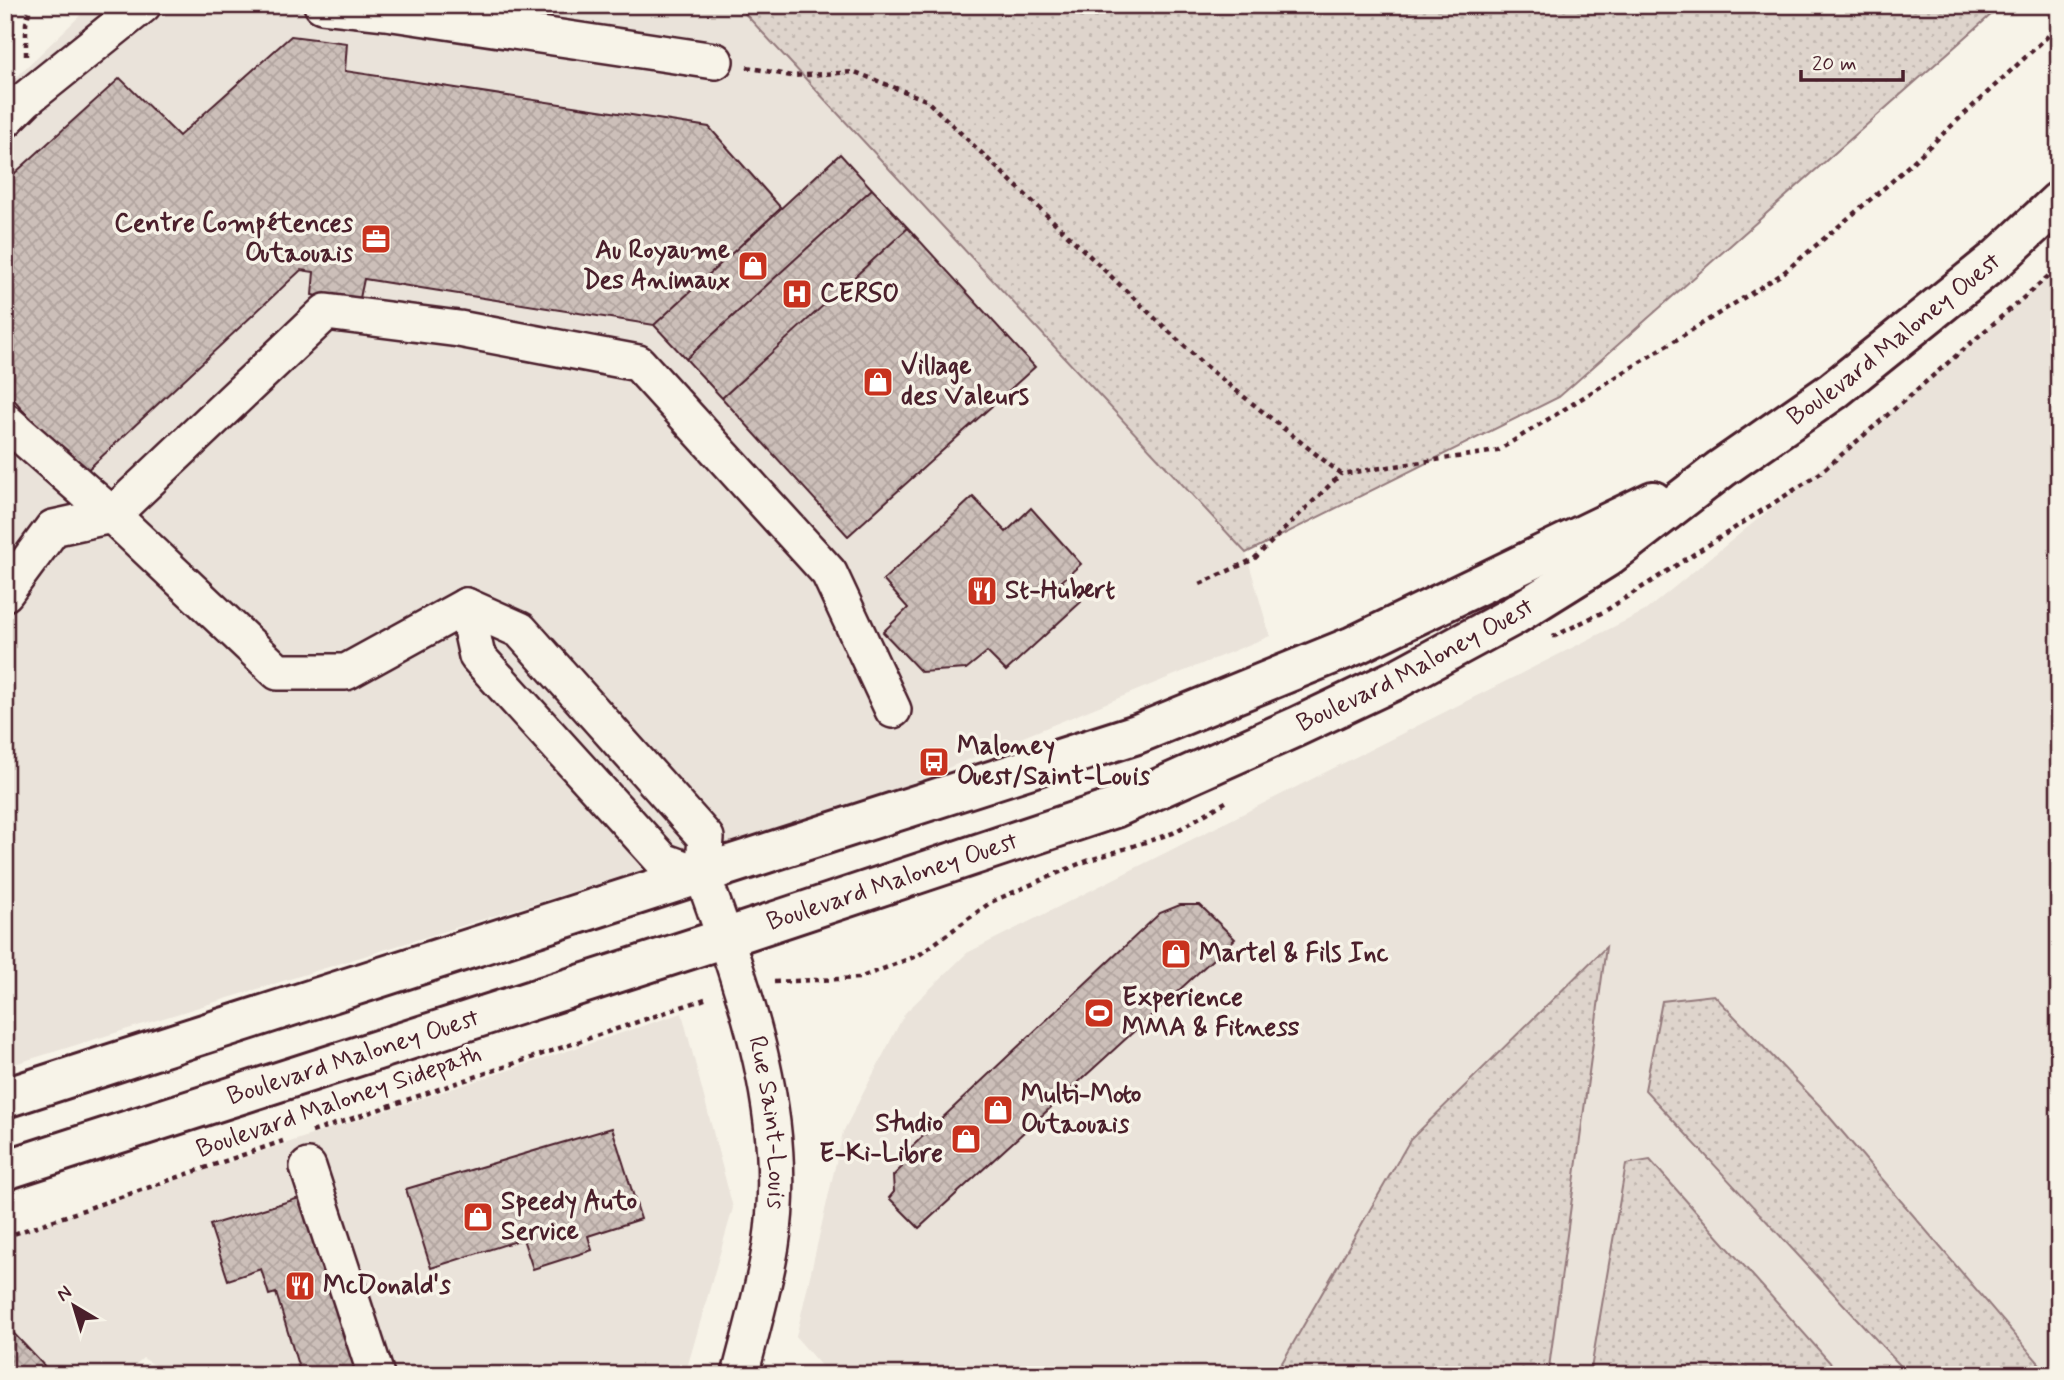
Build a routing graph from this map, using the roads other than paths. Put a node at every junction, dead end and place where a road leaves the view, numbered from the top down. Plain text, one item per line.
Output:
1 (143, 5) edge
2 (321, 5) edge
3 (715, 61) road end
4 (5, 120) edge
5 (2059, 201) edge
6 (5, 421) edge
7 (1721, 469) junction
8 (112, 515) junction
9 (5, 593) edge
10 (466, 606) junction
11 (893, 710) dead end
12 (703, 876) junction
13 (725, 938) junction
14 (5, 1098) edge
15 (302, 1152) road end
16 (5, 1170) edge
17 (376, 1375) edge
18 (740, 1375) edge

1 - 4 street
2 - 3 street
5 - 7 main road, Boulevard Maloney Ouest
6 - 8 street
7 - 12 main road, Boulevard Maloney Ouest
7 - 13 main road, Boulevard Maloney Ouest
8 - 9 street
8 - 10 street
8 - 11 street
10 - 12 street
10 - 12 street
12 - 13 street, Rue Saint-Louis
12 - 14 main road, Boulevard Maloney Ouest
13 - 16 main road, Boulevard Maloney Ouest
13 - 18 street, Rue Saint-Louis
15 - 17 street

